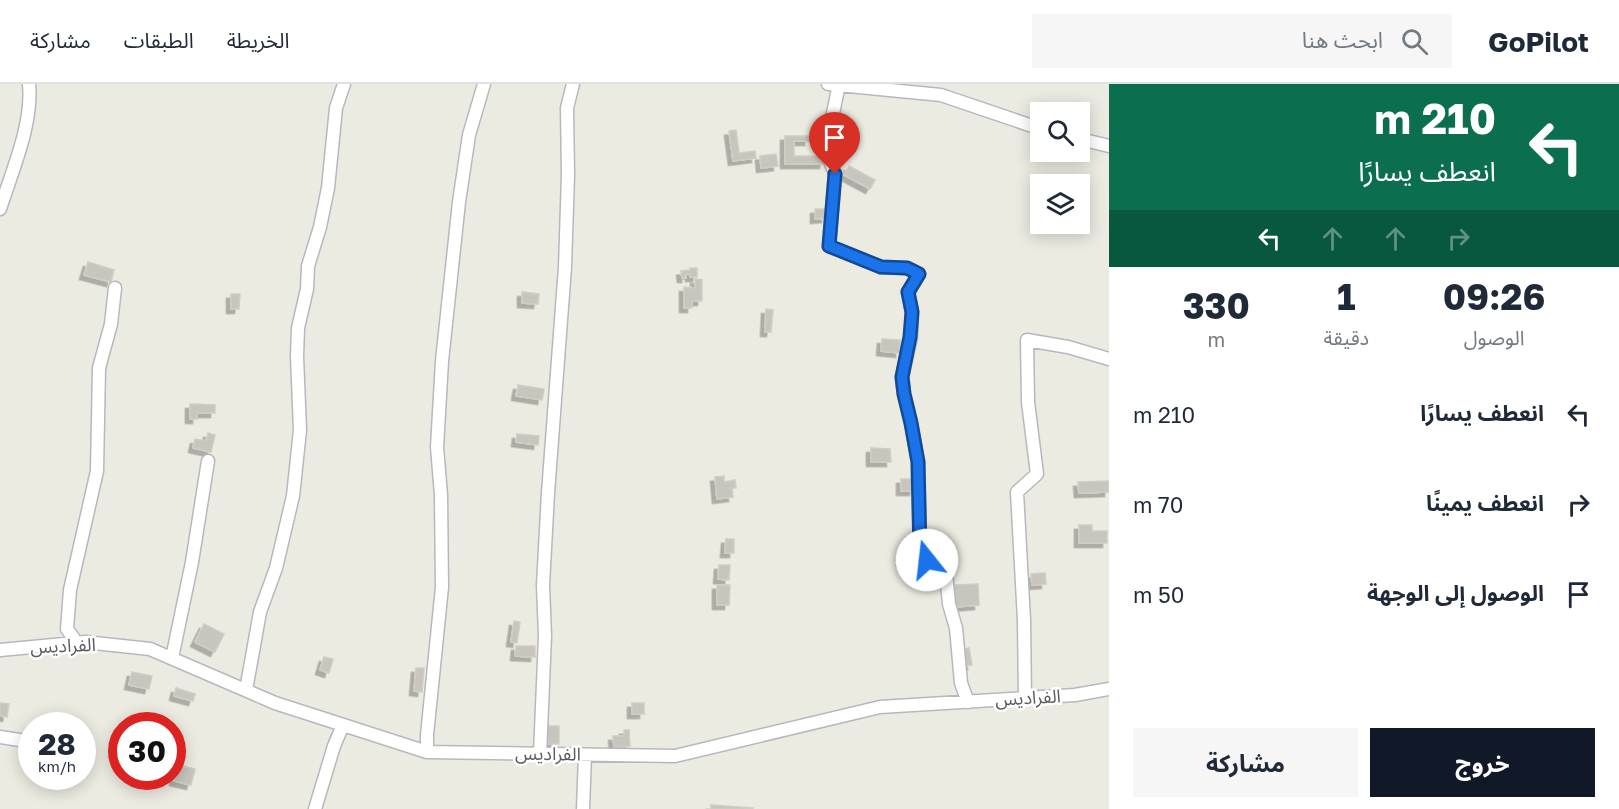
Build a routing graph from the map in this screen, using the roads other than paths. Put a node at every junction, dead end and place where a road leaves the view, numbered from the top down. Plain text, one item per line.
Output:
1 (29, 84) edge
2 (344, 84) edge
3 (484, 84) edge
4 (573, 84) edge
5 (828, 84) edge
6 (839, 84) edge
7 (1030, 125) edge
8 (1090, 141) edge
9 (1109, 146) edge
10 (0, 209) edge
11 (115, 288) dead end
12 (1109, 359) edge
13 (208, 461) dead end
14 (77, 643) junction
15 (0, 650) edge
16 (172, 658) junction
17 (1109, 689) edge
18 (246, 690) junction
19 (1025, 698) junction
20 (968, 702) junction
21 (343, 725) junction
22 (0, 737) edge
23 (18, 740) edge
24 (427, 752) junction
25 (540, 754) junction
26 (585, 755) junction
27 (315, 809) edge
28 (583, 809) edge

1 - 10 street
2 - 18 street
3 - 24 street
4 - 25 street
5 - 6 street
6 - 7 street
6 - 20 street
8 - 9 street
11 - 14 street
12 - 19 street
13 - 16 street
14 - 15 street, الفراديس
14 - 16 street, الفراديس
16 - 18 street, الفراديس
17 - 19 street, الفراديس
18 - 21 street, الفراديس
19 - 20 street, الفراديس
20 - 26 street, الفراديس
21 - 24 street, الفراديس
21 - 27 street
22 - 23 street
24 - 25 street, الفراديس
25 - 26 street, الفراديس
26 - 28 street

